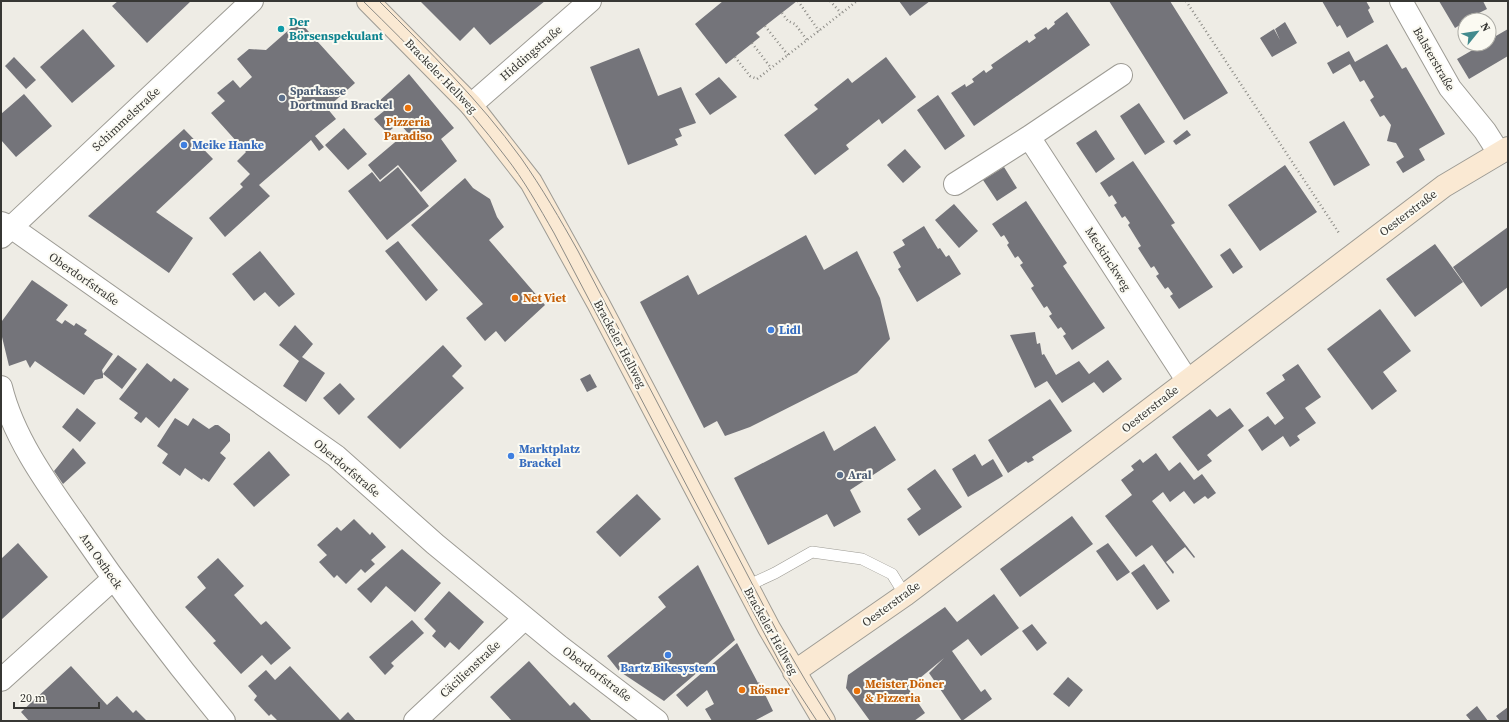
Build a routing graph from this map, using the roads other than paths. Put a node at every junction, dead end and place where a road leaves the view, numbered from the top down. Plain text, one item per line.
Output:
1 (252, 1) edge
2 (368, 1) edge
3 (590, 1) edge
4 (1401, 1) edge
5 (1121, 75) dead end
6 (471, 105) junction
7 (1029, 137) junction
8 (1504, 151) edge
9 (955, 184) dead end
10 (4, 229) edge
11 (1187, 380) junction
12 (1, 387) edge
13 (113, 579) junction
14 (747, 586) junction
15 (905, 595) junction
16 (526, 618) junction
17 (794, 672) junction
18 (1, 680) edge
19 (822, 720) edge
20 (224, 721) edge
21 (415, 721) edge
22 (658, 721) edge

1 - 10 street, Schimmelstraße
2 - 6 street, Brackeler Hellweg
3 - 6 street, Hiddingstraße
4 - 8 street, Balsterstraße
5 - 7 street
6 - 14 street, Brackeler Hellweg
7 - 9 street
7 - 11 street, Meckinckweg
8 - 11 street, Oesterstraße
10 - 16 street, Oberdorfstraße
11 - 15 street, Oesterstraße
12 - 13 street, Am Ostheck
13 - 18 street
13 - 20 street, Am Ostheck
14 - 15 lane
14 - 17 street, Brackeler Hellweg
15 - 17 street, Oesterstraße
16 - 21 street, Cäcilienstraße
16 - 22 street, Oberdorfstraße
17 - 19 street, Brackeler Hellweg

